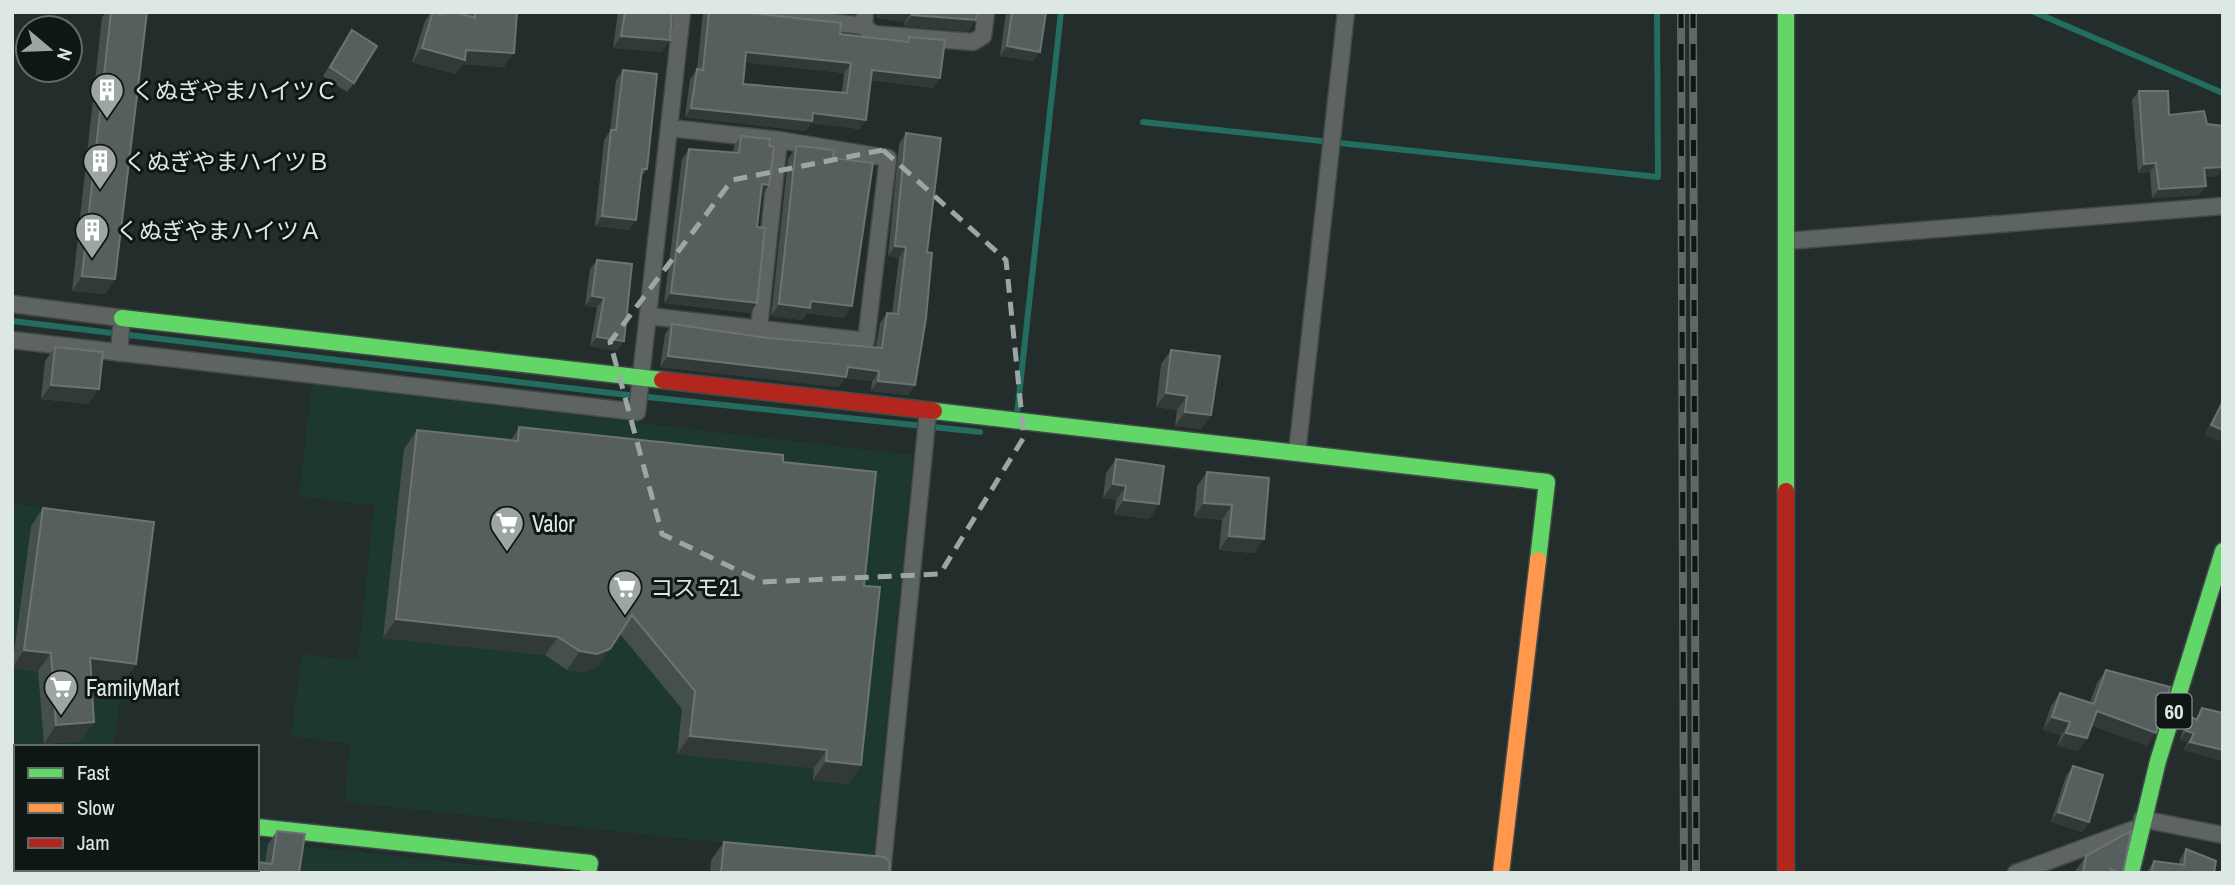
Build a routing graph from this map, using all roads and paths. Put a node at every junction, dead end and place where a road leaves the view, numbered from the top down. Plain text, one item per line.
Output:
1 (682, 12) edge
2 (746, 12) edge
3 (986, 12) edge
4 (1346, 12) edge
5 (1786, 12) edge
6 (865, 19) edge
7 (670, 128) junction
8 (779, 141) junction
9 (2223, 206) edge
10 (1787, 241) junction
11 (12, 304) edge
12 (648, 316) junction
13 (122, 318) junction
14 (759, 328) junction
15 (12, 340) edge
16 (119, 353) junction
17 (641, 378) junction
18 (928, 411) junction
19 (1297, 453) junction
20 (2223, 551) edge
21 (2141, 823) junction
22 (259, 827) edge
23 (2223, 835) edge
24 (588, 873) edge
25 (883, 873) edge
26 (1501, 873) edge
27 (1786, 873) edge
28 (2016, 873) edge
29 (2131, 873) edge

1 - 7 street
2 - 6 street
3 - 6 street
4 - 19 street
5 - 10 street
7 - 8 street
7 - 12 street
8 - 14 street
8 - 14 street
9 - 10 street
10 - 27 street
11 - 13 street
12 - 14 street
12 - 17 street
13 - 16 street
13 - 17 street
15 - 16 street
16 - 17 street
17 - 18 street
18 - 19 street
18 - 25 street
19 - 26 street
20 - 21 street, 60
21 - 23 street
21 - 28 street
21 - 29 street, 60
22 - 24 street

